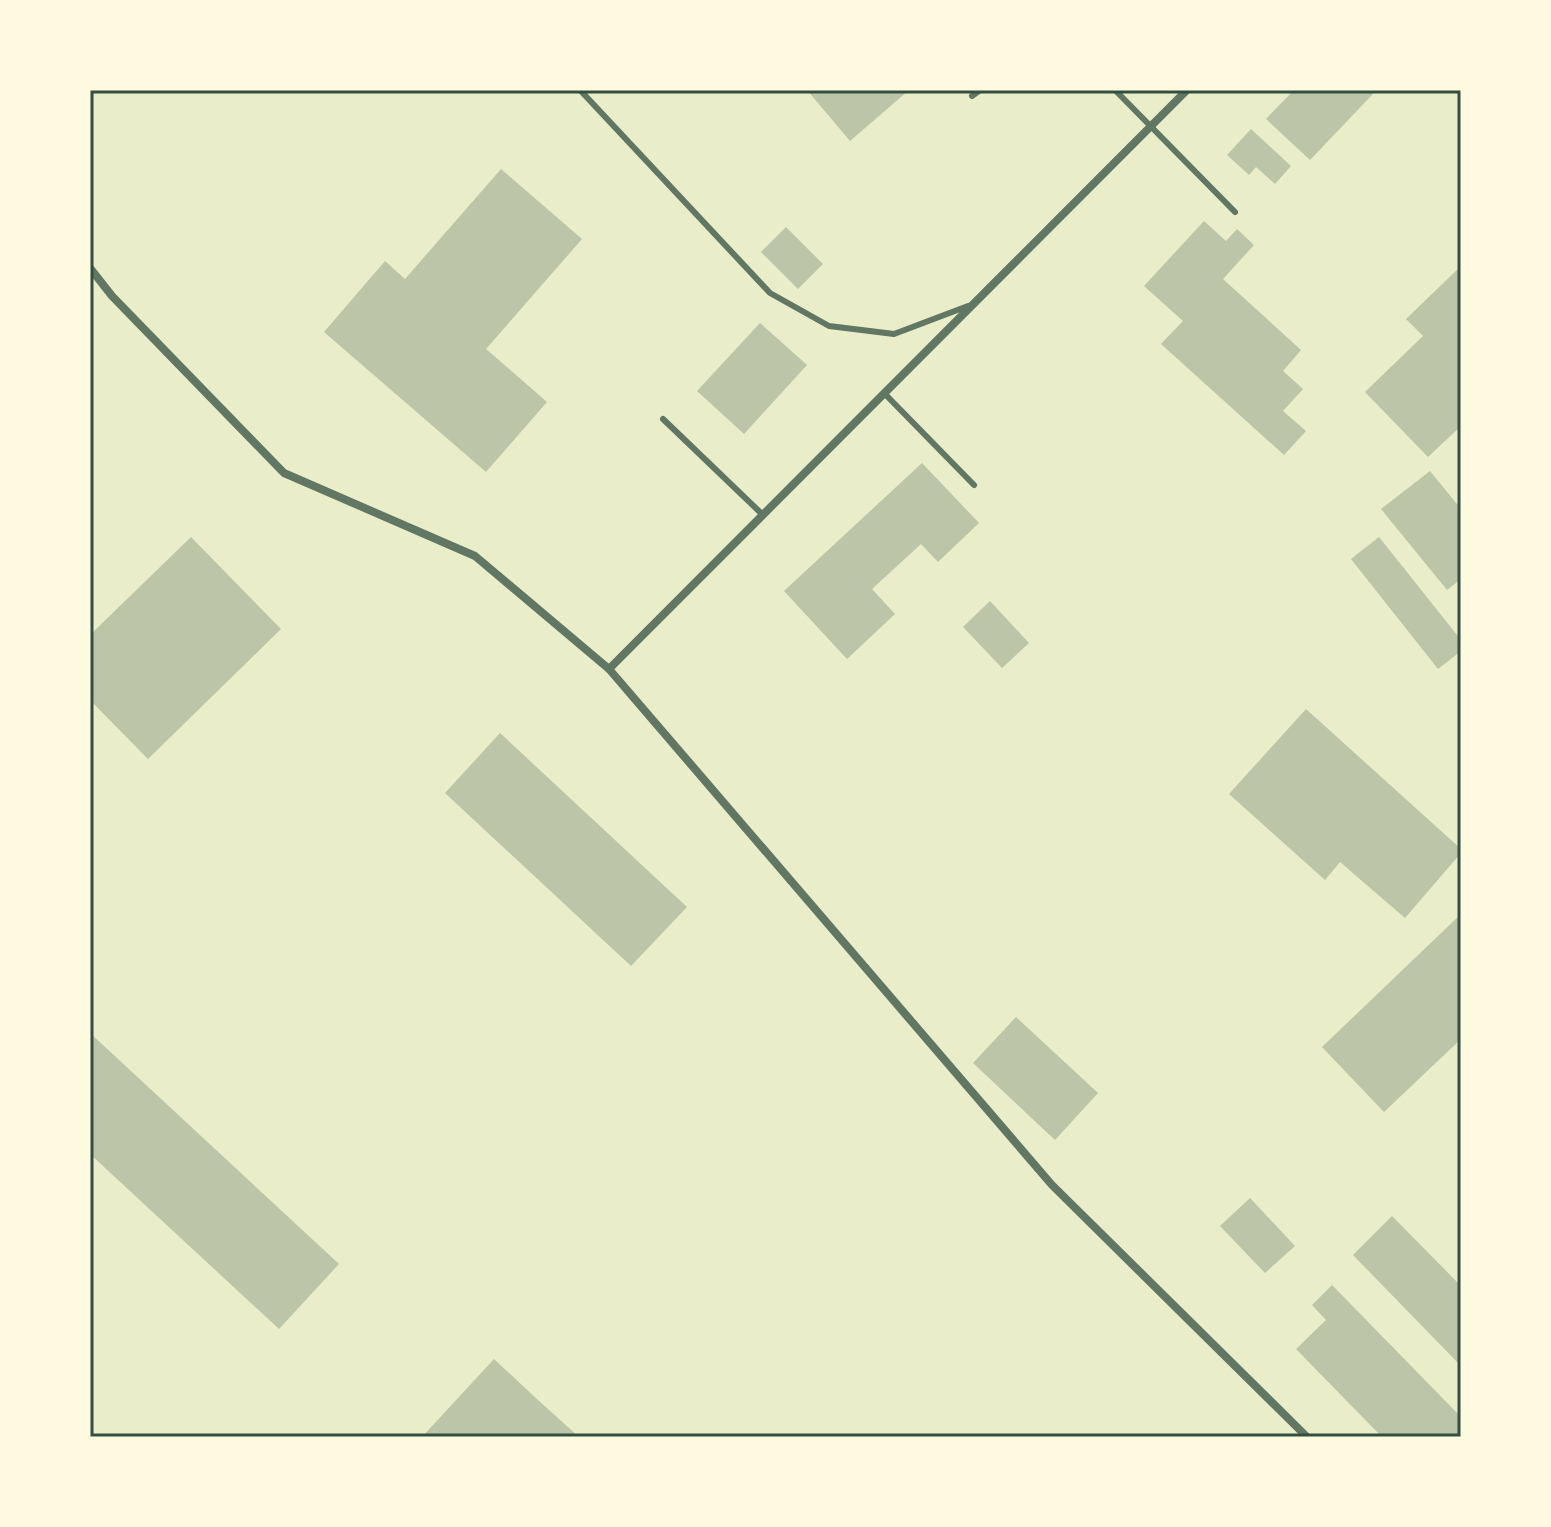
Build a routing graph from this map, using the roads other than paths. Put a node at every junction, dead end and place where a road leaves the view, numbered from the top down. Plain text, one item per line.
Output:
1 (580, 90) edge
2 (980, 90) edge
3 (1115, 90) edge
4 (1187, 90) edge
5 (972, 96) dead end
6 (1151, 126) junction
7 (1235, 212) dead end
8 (90, 268) edge
9 (972, 305) junction
10 (884, 393) junction
11 (663, 419) dead end
12 (974, 485) dead end
13 (763, 515) junction
14 (609, 669) junction
15 (1307, 1437) edge

1 - 9 lane
2 - 5 lane
3 - 6 lane
4 - 6 street
6 - 7 lane
6 - 9 street
8 - 14 street
9 - 10 street
10 - 12 lane
10 - 13 street
11 - 13 lane
13 - 14 street
14 - 15 street

